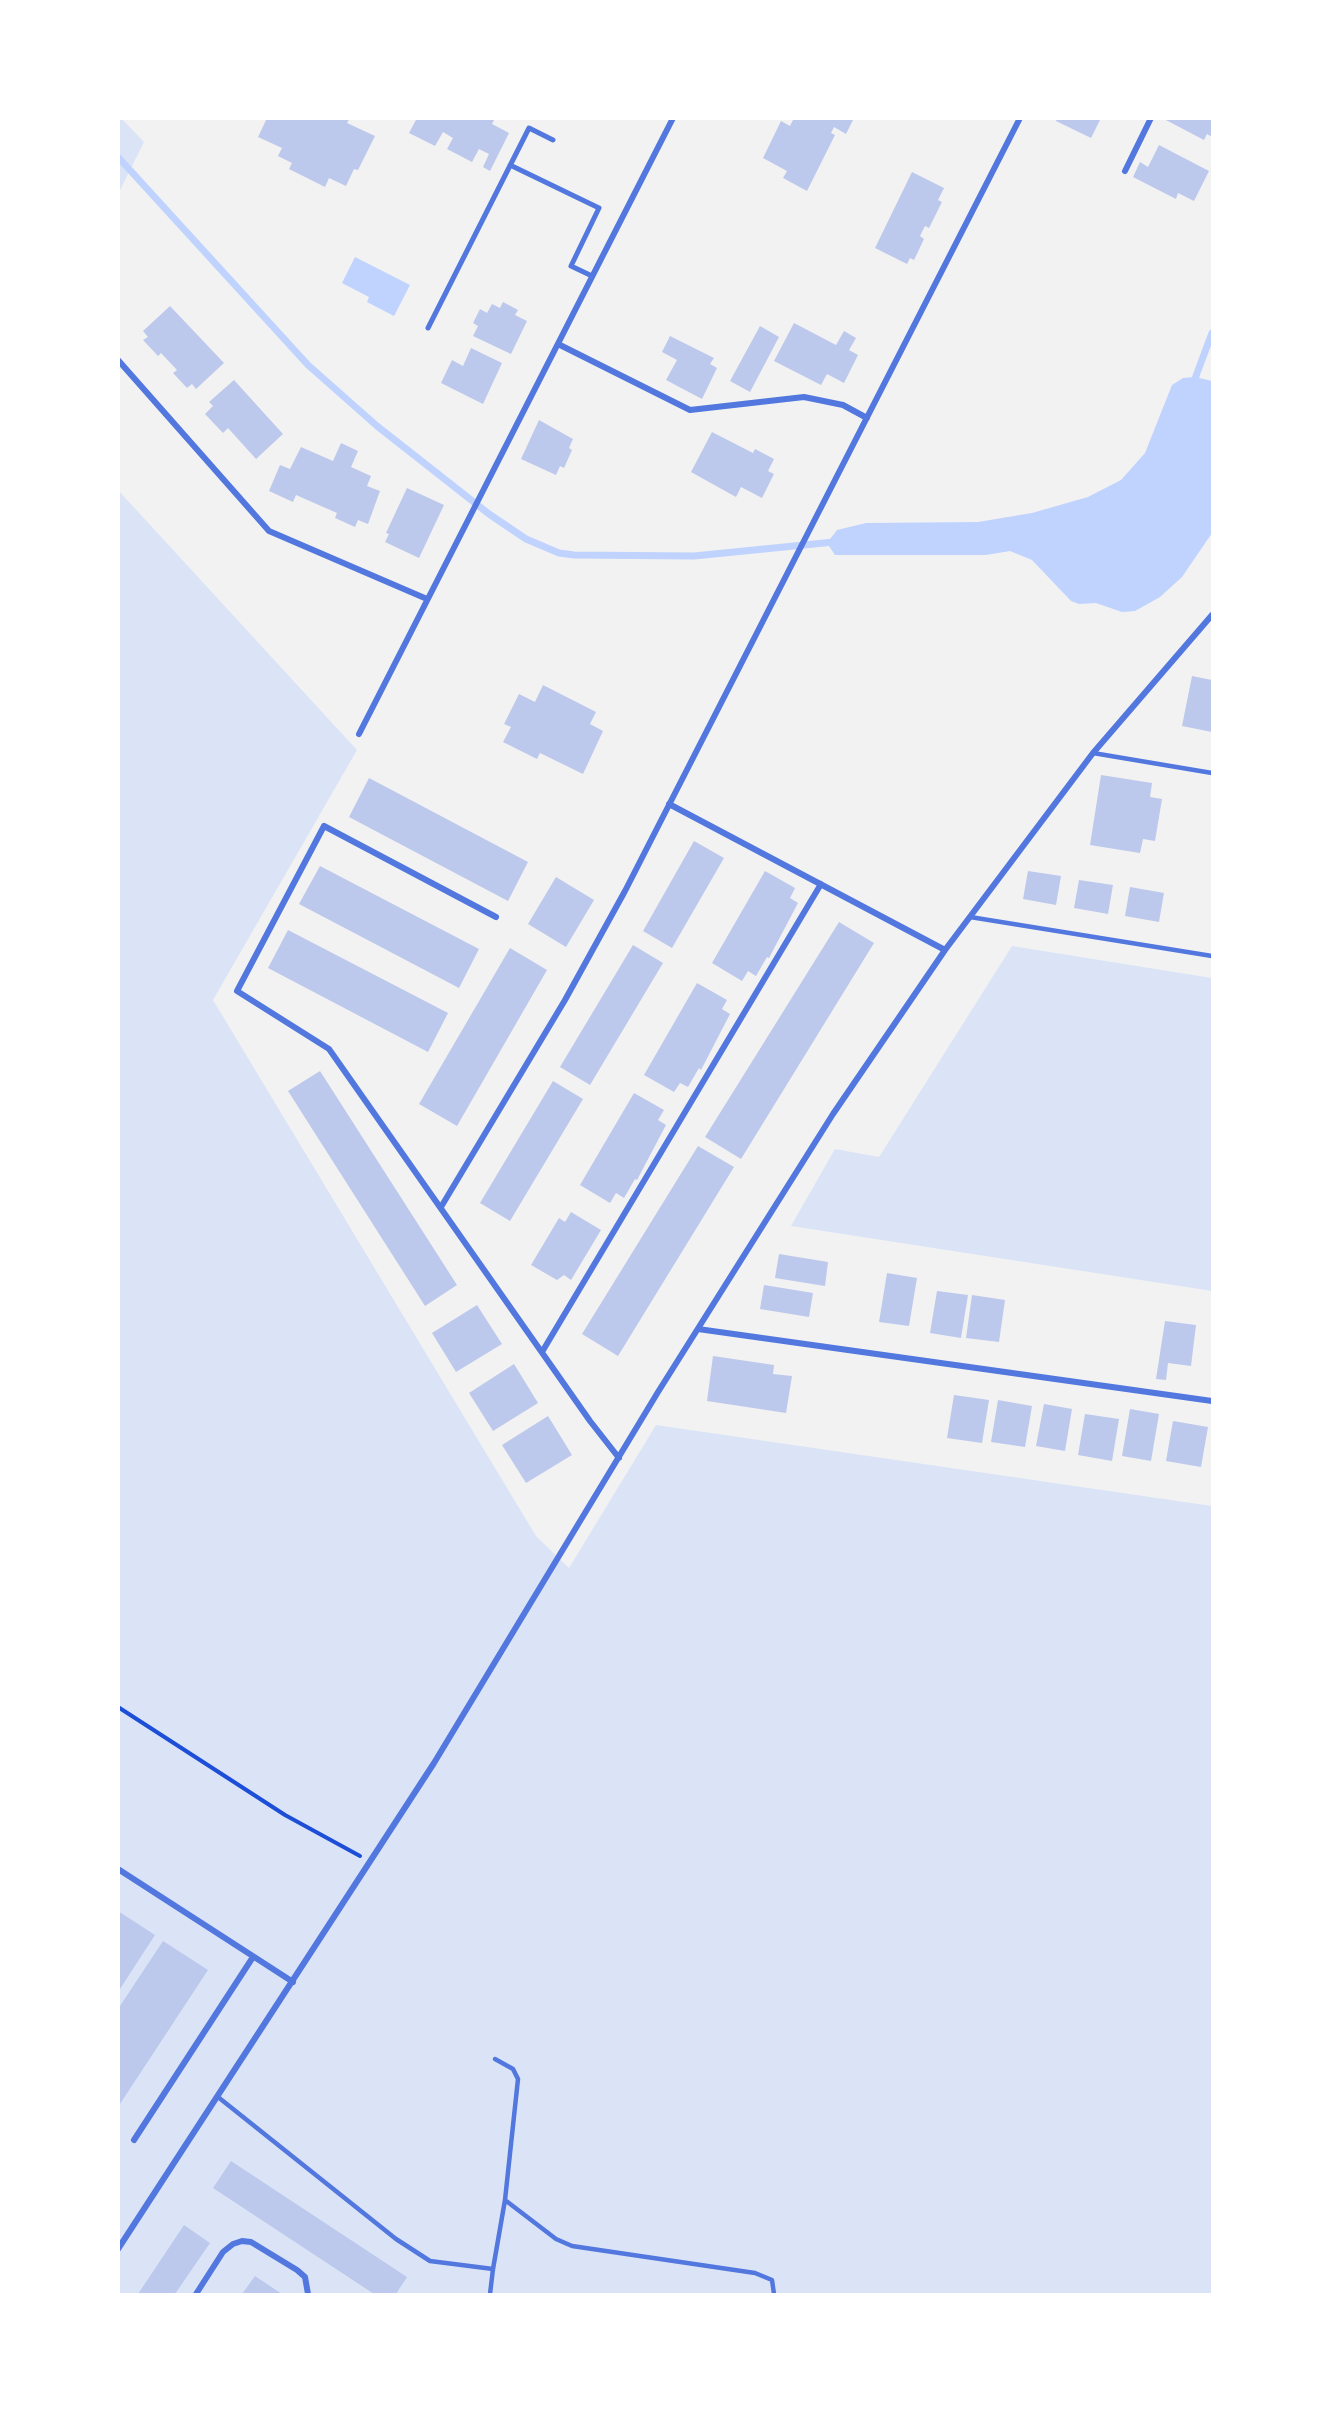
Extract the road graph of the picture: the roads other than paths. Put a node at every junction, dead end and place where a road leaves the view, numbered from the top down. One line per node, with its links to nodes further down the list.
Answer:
1 (673, 118): 7 (street)
2 (1020, 118): 11 (street)
3 (1151, 118): 6 (street)
4 (553, 140): 5 (street)
5 (510, 165): 7 (street); 8 (street)
6 (1125, 171)
7 (592, 276): 9 (street)
8 (428, 328)
9 (558, 344): 11 (street); 12 (street)
10 (118, 360): 12 (street)
11 (867, 418): 17 (street)
12 (427, 599): 14 (street)
13 (1212, 615): 15 (street)
14 (359, 734)
15 (1093, 753): 16 (lane); 20 (street)
16 (1212, 773)
17 (669, 804): 18 (street); 23 (street)
18 (821, 884): 21 (street); 25 (street)
19 (496, 917): 23 (street)
20 (970, 917): 21 (street); 22 (lane)
21 (945, 950): 24 (street)
22 (1212, 956)
23 (441, 1207): 25 (street)
24 (698, 1329): 26 (street); 27 (street)
25 (542, 1352): 27 (street)
26 (1212, 1401)
27 (619, 1458): 30 (street)
28 (118, 1869): 29 (street)
29 (253, 1957): 30 (street); 33 (street)
30 (293, 1982): 32 (street)
31 (495, 2060): 34 (lane)
32 (218, 2097): 35 (street); 36 (lane)
33 (134, 2140)
34 (505, 2200): 36 (lane); 40 (lane)
35 (118, 2249)
36 (494, 2269): 39 (lane)
37 (196, 2295): 38 (street)
38 (308, 2295)
39 (490, 2295)
40 (774, 2295)

